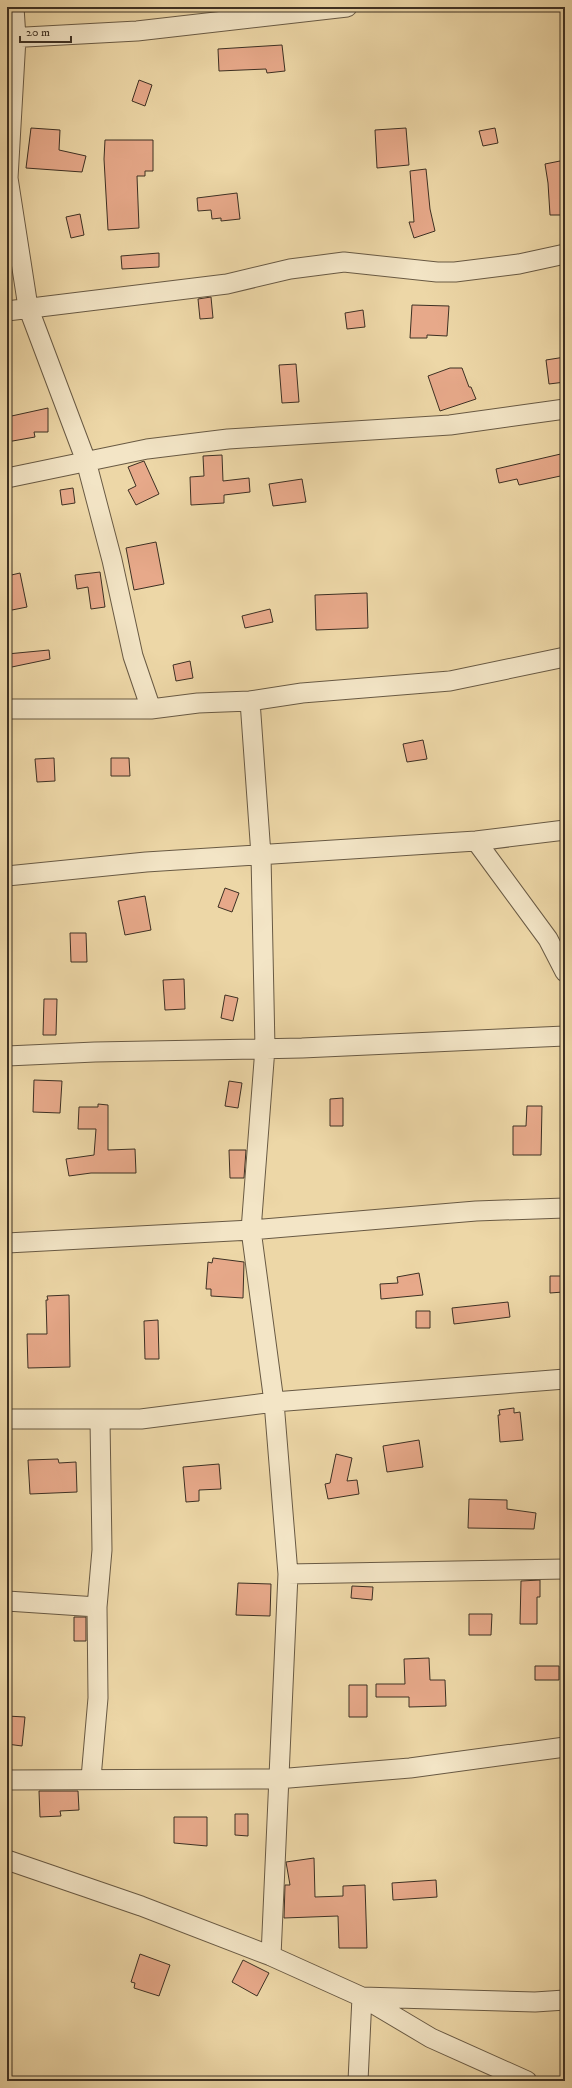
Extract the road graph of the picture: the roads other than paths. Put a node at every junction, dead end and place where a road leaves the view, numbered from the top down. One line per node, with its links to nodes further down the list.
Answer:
1 (14, 7): 3 (street)
2 (347, 7): 3 (street)
3 (12, 38): 4 (street)
4 (8, 178): 6 (street)
5 (565, 254): 6 (street)
6 (28, 307): 7 (street); 9 (street)
7 (7, 312)
8 (565, 409): 9 (street)
9 (86, 461): 10 (street); 14 (street)
10 (7, 478)
11 (565, 657): 12 (street)
12 (250, 701): 14 (street); 17 (street)
13 (7, 709): 14 (street)
14 (151, 709)
15 (565, 830): 16 (street)
16 (476, 841): 17 (street); 19 (street)
17 (260, 855): 18 (street); 21 (street)
18 (7, 876)
19 (565, 972)
20 (565, 1036): 21 (street)
21 (265, 1048): 22 (street); 24 (street)
22 (7, 1056)
23 (565, 1208): 24 (street)
24 (251, 1230): 25 (street); 27 (street)
25 (7, 1243)
26 (565, 1378): 27 (street)
27 (274, 1402): 29 (street); 31 (street)
28 (7, 1419): 29 (street)
29 (100, 1420): 33 (street)
30 (565, 1569): 31 (street)
31 (288, 1574): 36 (street)
32 (7, 1601): 33 (street)
33 (97, 1607): 35 (street)
34 (565, 1747): 36 (street)
35 (91, 1778): 36 (street); 37 (street)
36 (278, 1779): 39 (street)
37 (7, 1780)
38 (7, 1860): 39 (street)
39 (271, 1956): 40 (street)
40 (362, 1997): 41 (street); 42 (street); 43 (street)
41 (565, 2000)
42 (358, 2081)
43 (527, 2081)

